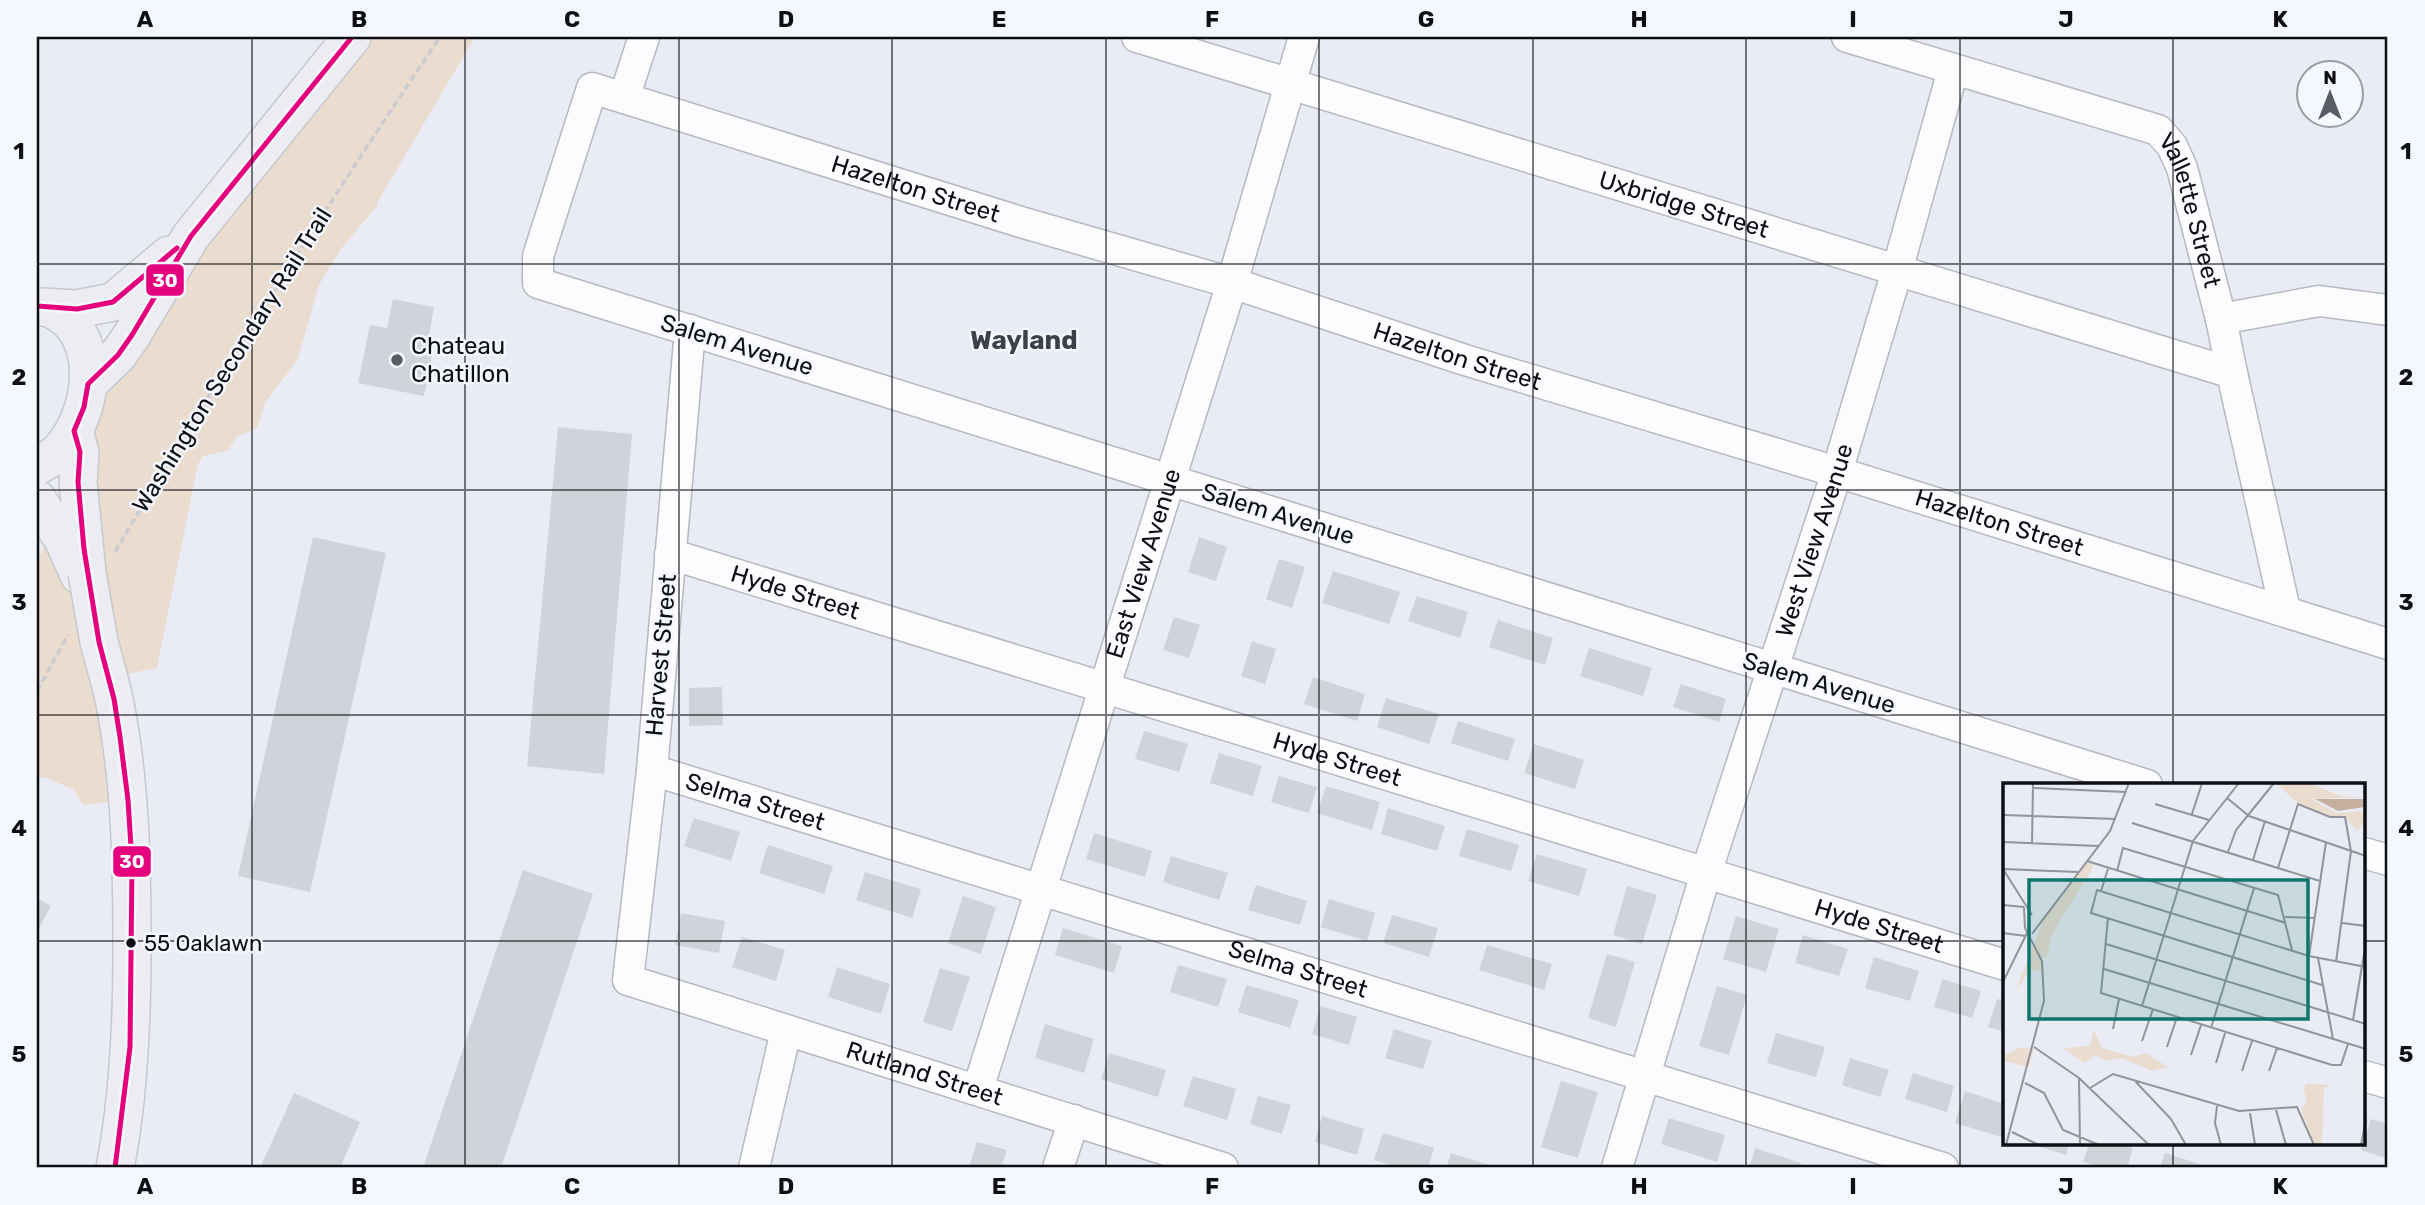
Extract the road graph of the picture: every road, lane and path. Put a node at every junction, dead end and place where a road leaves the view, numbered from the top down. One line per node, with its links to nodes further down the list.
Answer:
1 (352, 37): 11 (main road)
2 (440, 37): 26 (path, Washington Secondary Rail Trail)
3 (644, 37): 9 (street)
4 (1138, 37): 8 (street, Uxbridge Street)
5 (1304, 37): 8 (street, East View Avenue)
6 (1847, 37): 7 (street, Vallette Street)
7 (1953, 70): 12 (street, West View Avenue); 16 (street, Vallette Street)
8 (1290, 83): 12 (street, Uxbridge Street); 13 (street, East View Avenue)
9 (624, 98): 10 (street, Hazelton Street); 13 (street, Hazelton Street)
10 (571, 153): 17 (street, Salem Avenue)
11 (191, 236): 14 (main road); 19 (main road)
12 (1897, 271): 18 (street, Uxbridge Street); 22 (street, West View Avenue)
13 (1231, 283): 22 (street, Hazelton Street); 23 (street, East View Avenue)
14 (43, 307): 19 (main road)
15 (2388, 310): 16 (street)
16 (2221, 319): 18 (street, Vallette Street)
17 (690, 330): 23 (street, Salem Avenue); 25 (street, Harvest Street)
18 (2232, 373): 27 (street, Vallette Street)
19 (88, 384): 20 (main road)
20 (74, 431): 21 (main road); 26 (main road)
21 (37, 466)
22 (1837, 472): 27 (street, Hazelton Street); 30 (street, West View Avenue)
23 (1170, 480): 30 (street, Salem Avenue); 31 (street, East View Avenue)
24 (37, 499): 26 (main road)
25 (670, 554): 31 (street, Hyde Street); 33 (street, Harvest Street)
26 (94, 568): 28 (main road, bridge)
27 (2286, 610): 29 (street, Hazelton Street)
28 (84, 637): 32 (path); 47 (main road)
29 (2388, 644)
30 (1773, 668): 34 (street, Salem Avenue); 37 (street, West View Avenue)
31 (1103, 687): 37 (street, Hyde Street); 38 (street, East View Avenue)
32 (37, 691)
33 (652, 770): 38 (street, Selma Street); 40 (street, Harvest Street)
34 (2141, 783)
35 (2366, 854): 36 (street)
36 (2388, 860)
37 (1706, 873): 39 (street, Hyde Street); 42 (street, West View Avenue)
38 (1041, 890): 42 (street, Selma Street); 45 (street, East View Avenue)
39 (2003, 964)
40 (628, 980): 41 (street, Rutland Street)
41 (786, 1031): 45 (street, Rutland Street); 48 (street)
42 (1645, 1076): 51 (street, West View Avenue); 52 (street, Selma Street)
43 (2366, 1077): 44 (street)
44 (2388, 1083)
45 (978, 1089): 46 (street, Rutland Street)
46 (1074, 1120): 49 (street); 50 (street, Rutland Street)
47 (116, 1168)
48 (754, 1168)
49 (1059, 1168)
50 (1223, 1168)
51 (1617, 1168)
52 (1943, 1168)

